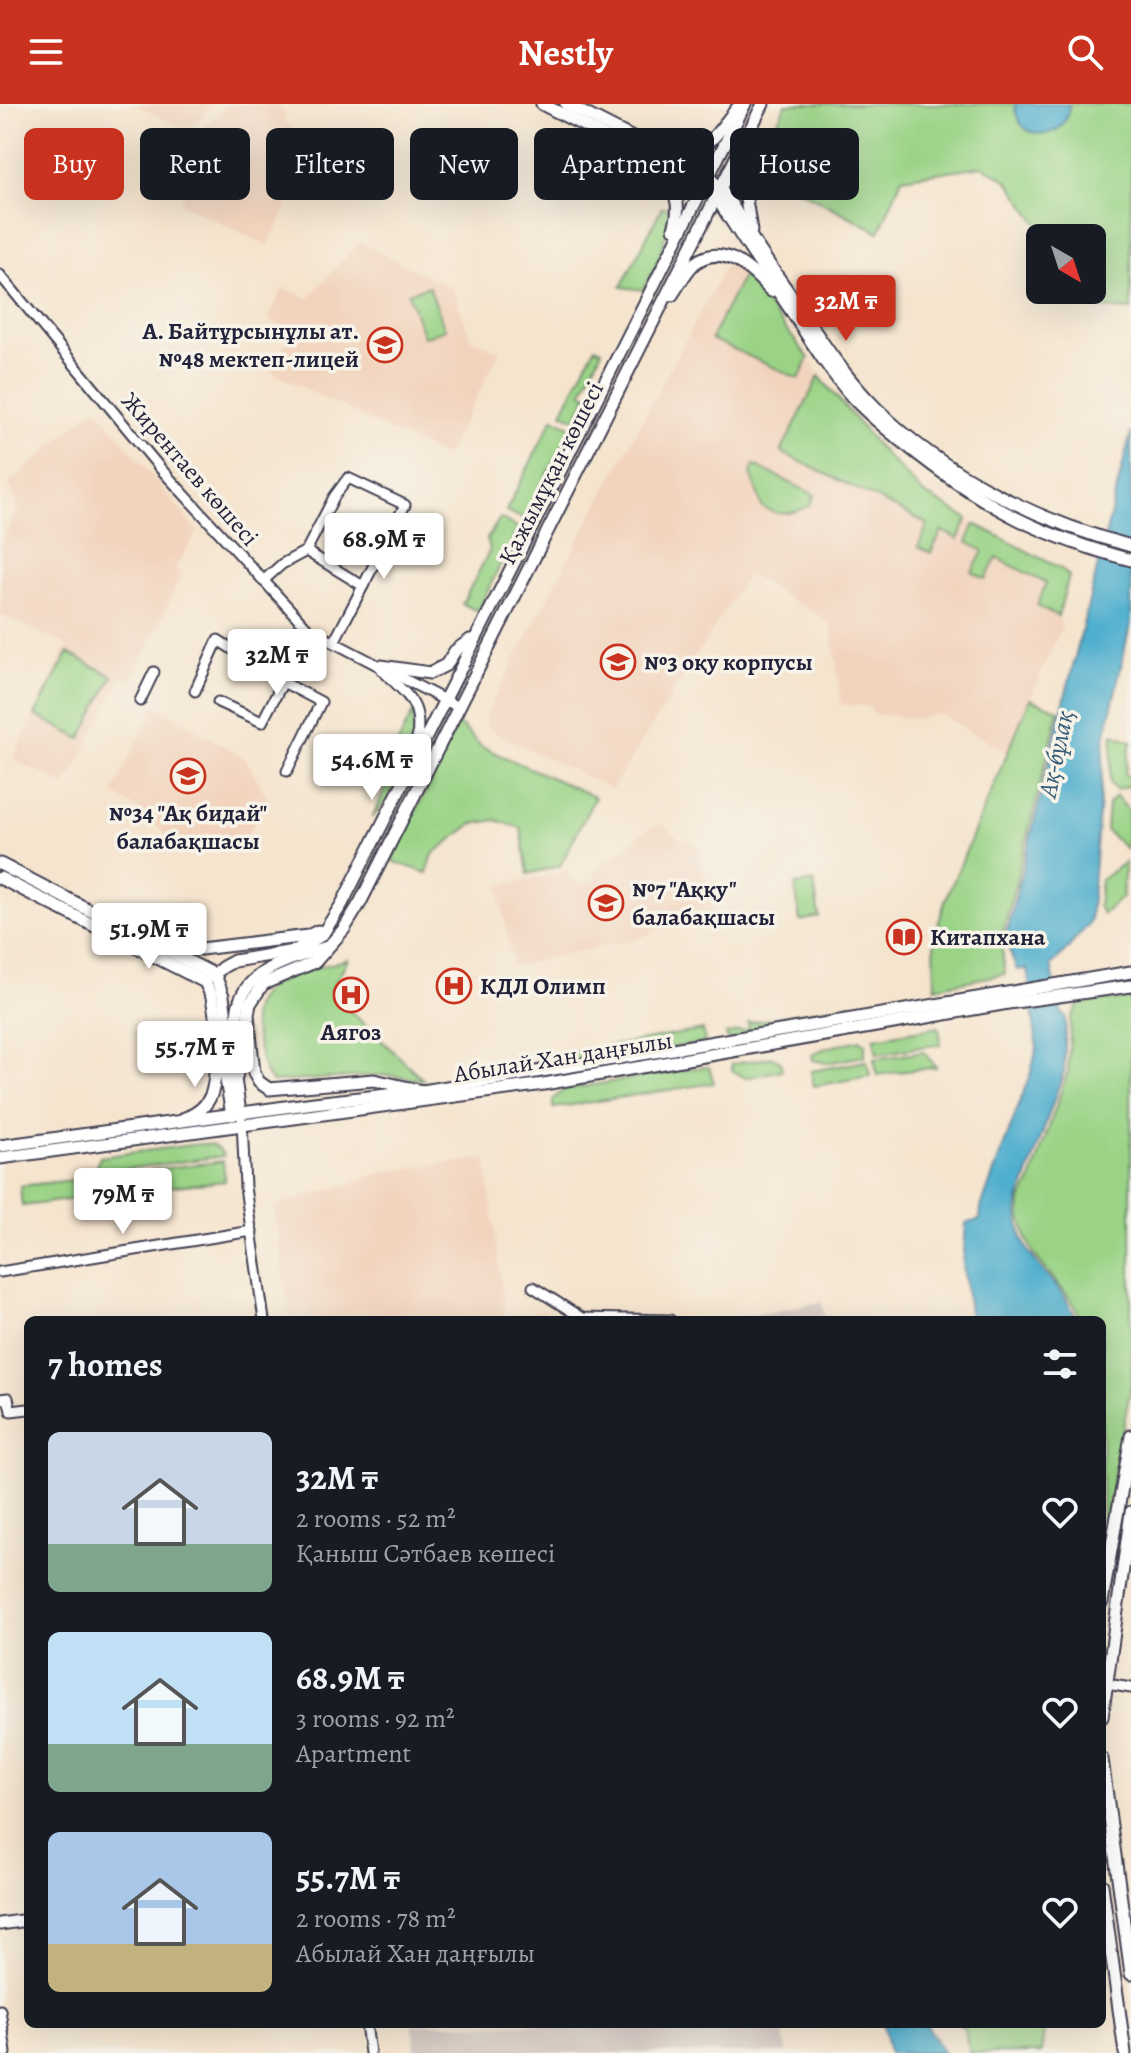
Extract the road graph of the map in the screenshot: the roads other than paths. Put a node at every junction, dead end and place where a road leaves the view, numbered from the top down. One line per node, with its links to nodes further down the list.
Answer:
1 (542, 104): 6 (main road)
2 (566, 104): 7 (main road)
3 (743, 104): 8 (main road); 9 (main road, Қажымұқан көшесі)
4 (763, 104): 5 (main road, Қажымұқан көшесі)
5 (753, 124): 11 (main road, Қажымұқан көшесі); 14 (main road)
6 (598, 128)
7 (605, 128)
8 (714, 137)
9 (714, 163)
10 (714, 189): 11 (main road)
11 (718, 192): 14 (main road); 17 (main road); 18 (main road, Қажымұқан көшесі)
12 (677, 200): 15 (main road)
13 (696, 200): 15 (main road, Қажымұқан көшесі)
14 (753, 240): 19 (main road)
15 (661, 269): 25 (main road, Қажымұқан көшесі)
16 (0, 275): 22 (street, Жирентаев көшесі)
17 (795, 316): 18 (main road); 21 (main road)
18 (647, 332): 34 (main road, Қажымұқан көшесі)
19 (1131, 546)
20 (306, 551): 22 (street); 23 (street); 23 (street)
21 (1131, 560)
22 (263, 581): 24 (street, Жирентаев көшесі)
23 (363, 586): 26 (street)
24 (308, 629): 26 (street, Жирентаев көшесі); 29 (street)
25 (474, 638): 27 (main road); 31 (main road, Қажымұқан көшесі)
26 (334, 642): 27 (street, Жирентаев көшесі)
27 (377, 664): 31 (street, Жирентаев көшесі); 35 (street)
28 (154, 672): 32 (street)
29 (283, 682): 30 (street); 33 (street); 36 (street)
30 (195, 691)
31 (443, 698): 34 (street, Жирентаев көшесі); 35 (main road, Қажымұқан көшесі)
32 (140, 701)
33 (218, 702)
34 (458, 707): 41 (main road, Қажымұқан көшесі)
35 (415, 756): 39 (main road, Қажымұқан көшесі)
36 (287, 771)
37 (0, 864): 40 (main road)
38 (0, 878): 44 (main road)
39 (331, 922): 40 (main road); 42 (main road)
40 (142, 935): 44 (main road)
41 (332, 945): 42 (main road); 49 (main road); 50 (main road)
42 (296, 950): 44 (main road)
43 (1131, 972): 45 (main road, Абылай Хан даңғылы)
44 (210, 978): 48 (main road); 49 (main road)
45 (1068, 987): 46 (main road, Абылай Хан даңғылы); 47 (main road, Абылай Хан даңғылы)
46 (1131, 988)
47 (1007, 998): 50 (main road, Абылай Хан даңғылы); 51 (main road, Абылай Хан даңғылы)
48 (218, 1033): 51 (main road); 52 (main road)
49 (235, 1080): 51 (main road)
50 (423, 1091): 51 (main road, Абылай Хан даңғылы)
51 (237, 1119): 52 (main road, Абылай Хан даңғылы); 54 (main road, Абылай Хан даңғылы); 55 (street)
52 (146, 1127): 53 (main road, Абылай Хан даңғылы)
53 (0, 1146)
54 (0, 1158)
55 (252, 1231): 56 (street); 58 (street)
56 (0, 1272)
57 (533, 1287): 59 (street)
58 (263, 1316)
59 (579, 1316)
60 (0, 1399): 61 (street)
61 (24, 1409)
62 (1131, 1436): 64 (main road)
63 (1131, 1512): 65 (main road)
64 (1106, 1574)
65 (1107, 1684): 66 (street); 67 (main road)
66 (1131, 1688)
67 (1106, 1691)
68 (1106, 1787): 72 (main road)
69 (1106, 1914): 78 (main road)
70 (24, 1921): 71 (main road)
71 (0, 1924)
72 (1129, 1950): 73 (main road)
73 (1131, 1974)
74 (0, 2010): 76 (street)
75 (367, 2028): 77 (street)
76 (6, 2053)
77 (370, 2053)
78 (1125, 2053)

